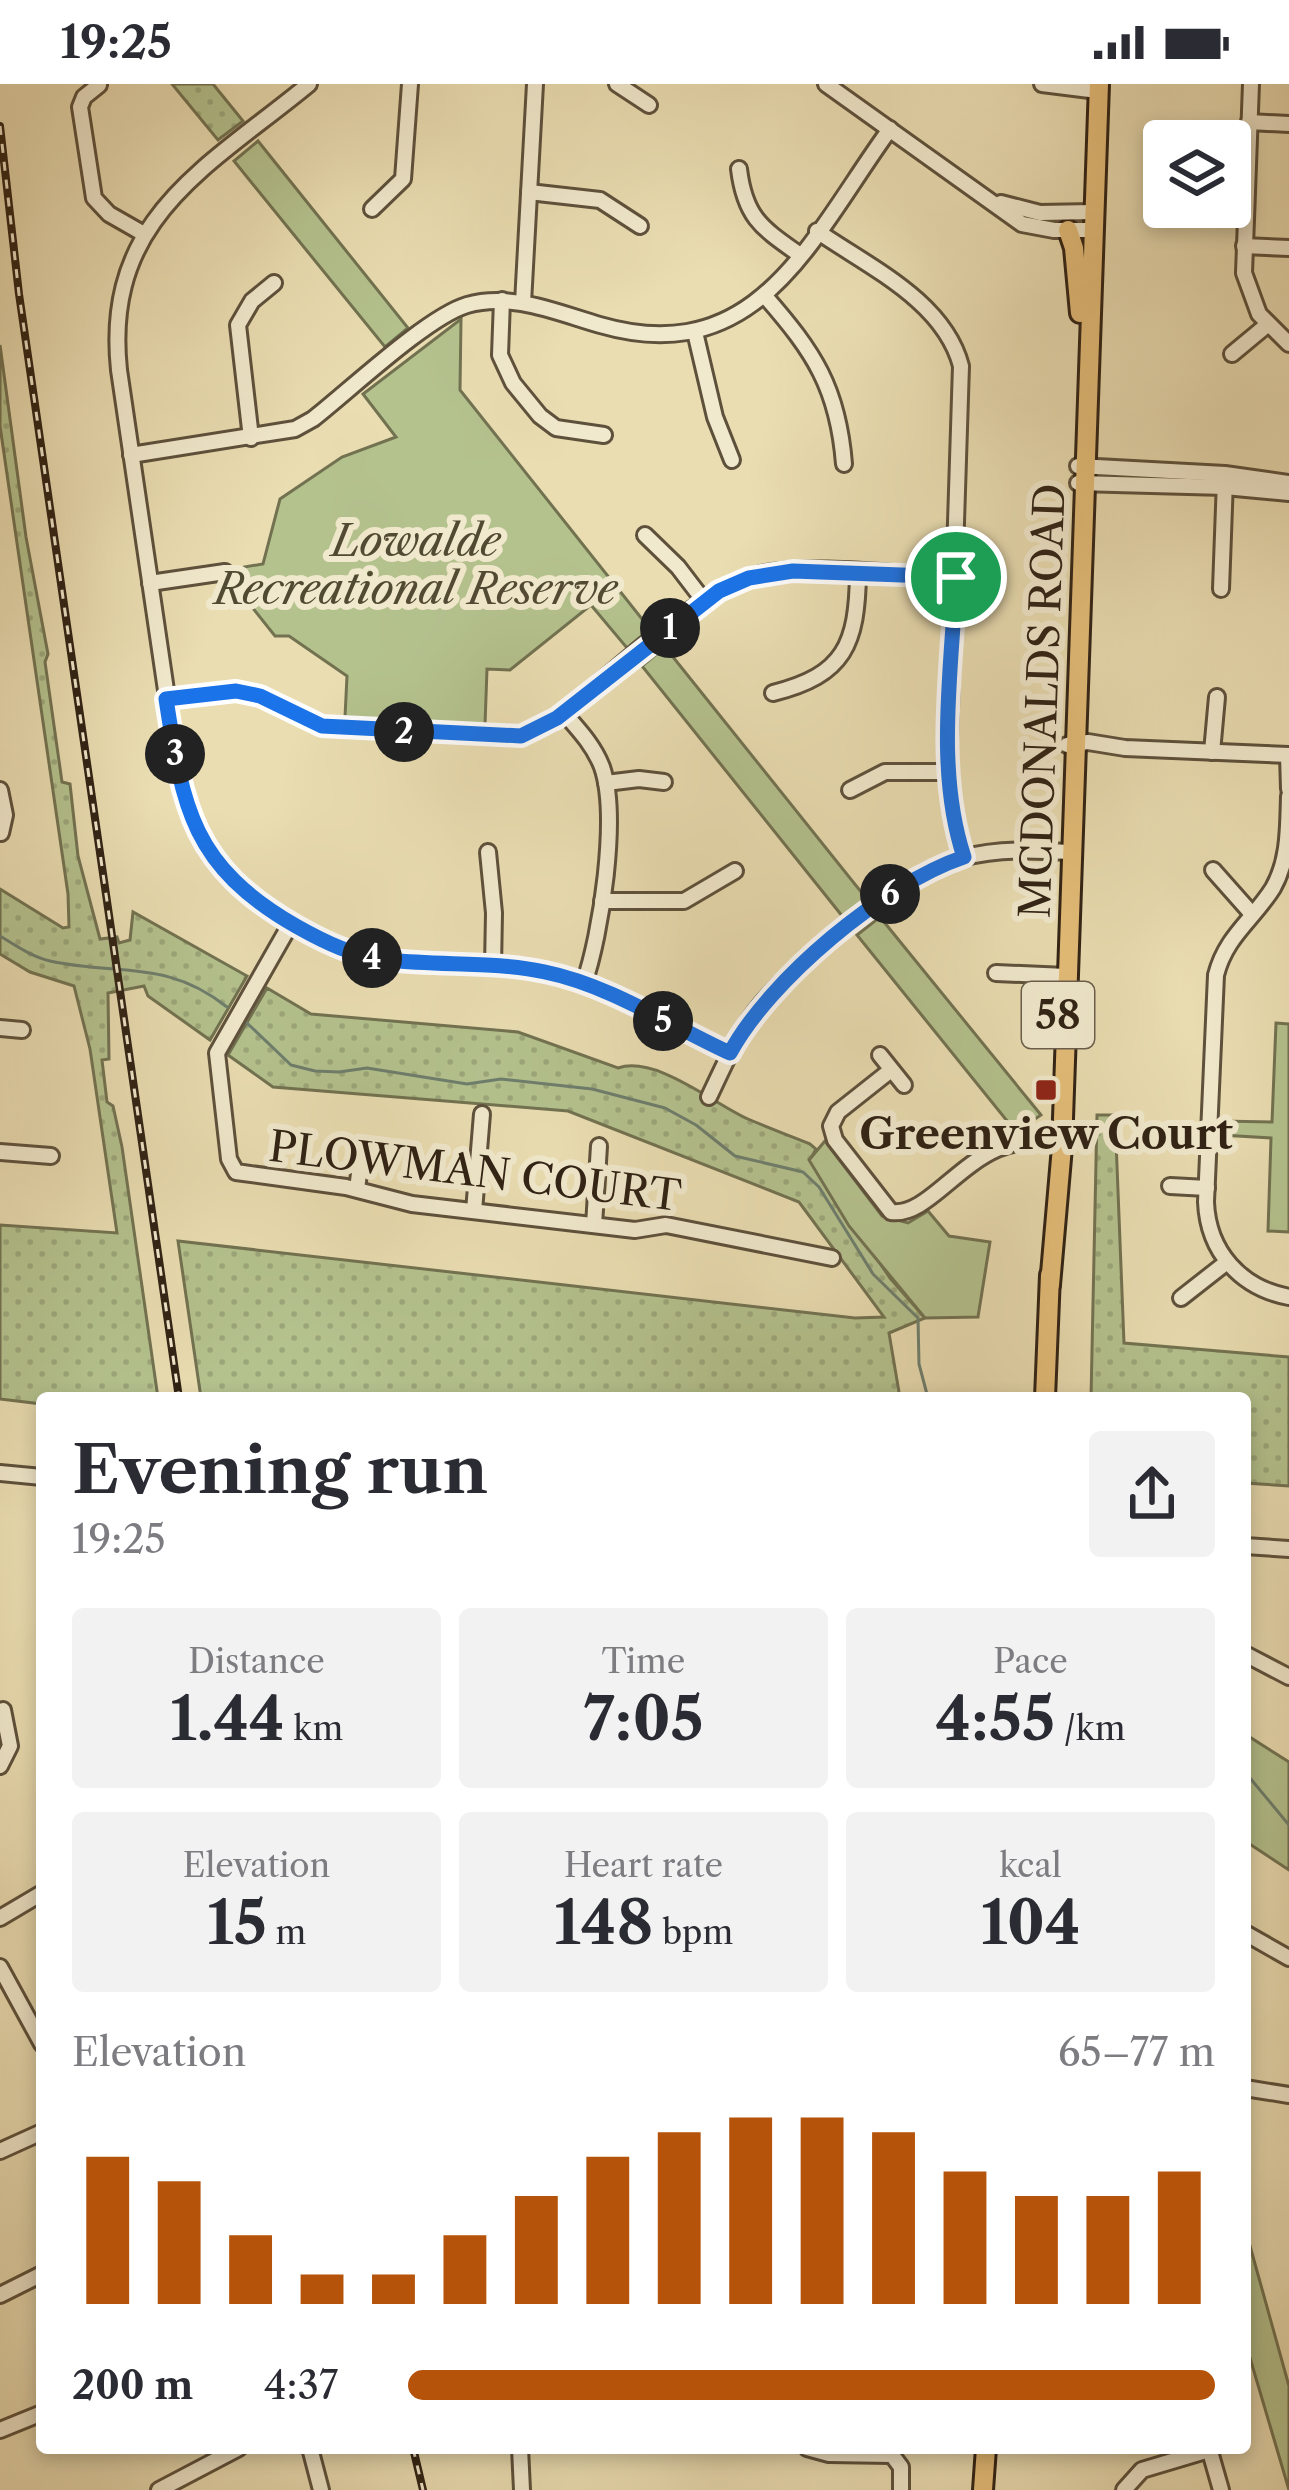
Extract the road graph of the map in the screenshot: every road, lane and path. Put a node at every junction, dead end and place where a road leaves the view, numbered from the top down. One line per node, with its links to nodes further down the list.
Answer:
1 (309, 84): 24 (street)
2 (410, 84): 18 (street)
3 (535, 84): 16 (street)
4 (617, 84): 10 (street)
5 (1042, 84): 9 (street)
6 (1251, 84): 11 (street)
7 (99, 85): 24 (street)
8 (836, 87): 14 (street)
9 (1098, 87): 19 (main road, MCDONALDS ROAD / 58)
10 (649, 105)
11 (1249, 120)
12 (1251, 122): 13 (street)
13 (1289, 124)
14 (890, 129): 17 (street); 23 (street)
15 (739, 170): 27 (street)
16 (529, 192): 20 (street); 31 (street)
17 (985, 196): 19 (street); 22 (street)
18 (372, 209)
19 (1093, 221): 22 (street); 34 (main road, MCDONALDS ROAD / 58)
20 (640, 226)
21 (1245, 228): 25 (street)
22 (1068, 230): 37 (main road)
23 (817, 231): 27 (street); 50 (street)
24 (144, 234): 40 (street)
25 (1244, 246): 26 (street); 32 (street)
26 (1289, 248)
27 (800, 254): 29 (street)
28 (274, 283): 39 (street)
29 (766, 296): 33 (street); 42 (street)
30 (502, 300): 31 (street); 38 (street); 39 (street)
31 (524, 303): 33 (street)
32 (1267, 325): 35 (street); 36 (street)
33 (695, 332): 41 (street)
34 (1088, 335): 37 (main road, MCDONALDS ROAD / 58); 43 (main road, MCDONALDS ROAD / 58)
35 (1289, 344)
36 (1232, 354)
37 (1085, 366): 43 (main road, MCDONALDS ROAD / 58)
38 (604, 435)
39 (251, 438): 40 (street)
40 (131, 455): 51 (street)
41 (732, 460)
42 (844, 464)
43 (1083, 475): 44 (street); 58 (main road, MCDONALDS ROAD / 58)
44 (1225, 480): 45 (street); 46 (street); 52 (street)
45 (1289, 483)
46 (1289, 493)
47 (645, 535): 53 (street)
48 (225, 572): 51 (street)
49 (858, 573): 50 (street); 53 (street); 54 (street)
50 (956, 577): 61 (street)
51 (150, 583): 56 (street)
52 (1221, 589)
53 (704, 601): 57 (street)
54 (772, 693)
55 (1217, 697): 59 (street)
56 (166, 699): 57 (street); 75 (street)
57 (565, 713): 63 (street)
58 (1073, 745): 59 (street); 69 (main road, MCDONALDS ROAD / 58)
59 (1212, 752): 60 (street)
60 (1288, 755): 66 (street)
61 (948, 772): 65 (street); 70 (street)
62 (664, 782): 63 (street)
63 (606, 784): 73 (street)
64 (0, 790): 67 (street)
65 (850, 790)
66 (1289, 792): 74 (street)
67 (1, 833)
68 (488, 852): 76 (street)
69 (1067, 852): 70 (street); 78 (main road, MCDONALDS ROAD / 58)
70 (964, 857): 82 (street)
71 (1213, 870): 74 (street)
72 (735, 871): 73 (street)
73 (602, 901): 79 (street)
74 (1252, 914): 94 (street)
75 (291, 923): 76 (street); 95 (street, PLOWMAN COURT)
76 (493, 967): 79 (street)
77 (996, 973): 78 (street)
78 (1062, 976): 89 (main road, MCDONALDS ROAD / 58)
79 (584, 983): 82 (street)
80 (0, 1028): 81 (street)
81 (22, 1030)
82 (730, 1053): 86 (street)
83 (880, 1054): 84 (street)
84 (891, 1070): 85 (street); 89 (street)
85 (904, 1085)
86 (709, 1097)
87 (482, 1114): 96 (street)
88 (599, 1146): 97 (street)
89 (1055, 1146): 102 (main road, MCDONALDS ROAD / 58)
90 (362, 1150): 95 (street)
91 (0, 1152): 92 (street)
92 (51, 1156)
93 (1170, 1186): 94 (street)
94 (1207, 1188): 99 (street)
95 (357, 1190): 96 (street, PLOWMAN COURT)
96 (474, 1211): 97 (street, PLOWMAN COURT)
97 (594, 1225): 98 (street, PLOWMAN COURT)
98 (832, 1258)
99 (1227, 1262): 100 (street); 101 (street)
100 (1289, 1297)
101 (1181, 1298)
102 (1046, 1392)
103 (0, 1473): 104 (street)
104 (36, 1476)
105 (1251, 1546): 106 (street)
106 (1289, 1549)
107 (1251, 1657): 108 (street)
108 (1289, 1677)
109 (3, 1710): 110 (street)
110 (0, 1766)
111 (36, 1897): 112 (street)
112 (0, 1918)
113 (1251, 1937): 114 (street)
114 (1289, 1958)
115 (0, 1967): 116 (street)
116 (36, 2030)
117 (1251, 2088): 118 (street)
118 (1289, 2091)
119 (36, 2133): 120 (street)
120 (0, 2151)
121 (36, 2277): 122 (street)
122 (0, 2295)
123 (36, 2415): 124 (street)
124 (0, 2429)
125 (228, 2454): 133 (street)
126 (312, 2454): 134 (street)
127 (520, 2454): 135 (street)
128 (885, 2454): 136 (street)
129 (983, 2454): 132 (main road)
130 (1193, 2454): 137 (street)
131 (1210, 2454): 138 (street)
132 (983, 2486)
133 (159, 2490)
134 (321, 2490)
135 (522, 2490)
136 (901, 2490)
137 (1124, 2490)
138 (1221, 2490)

